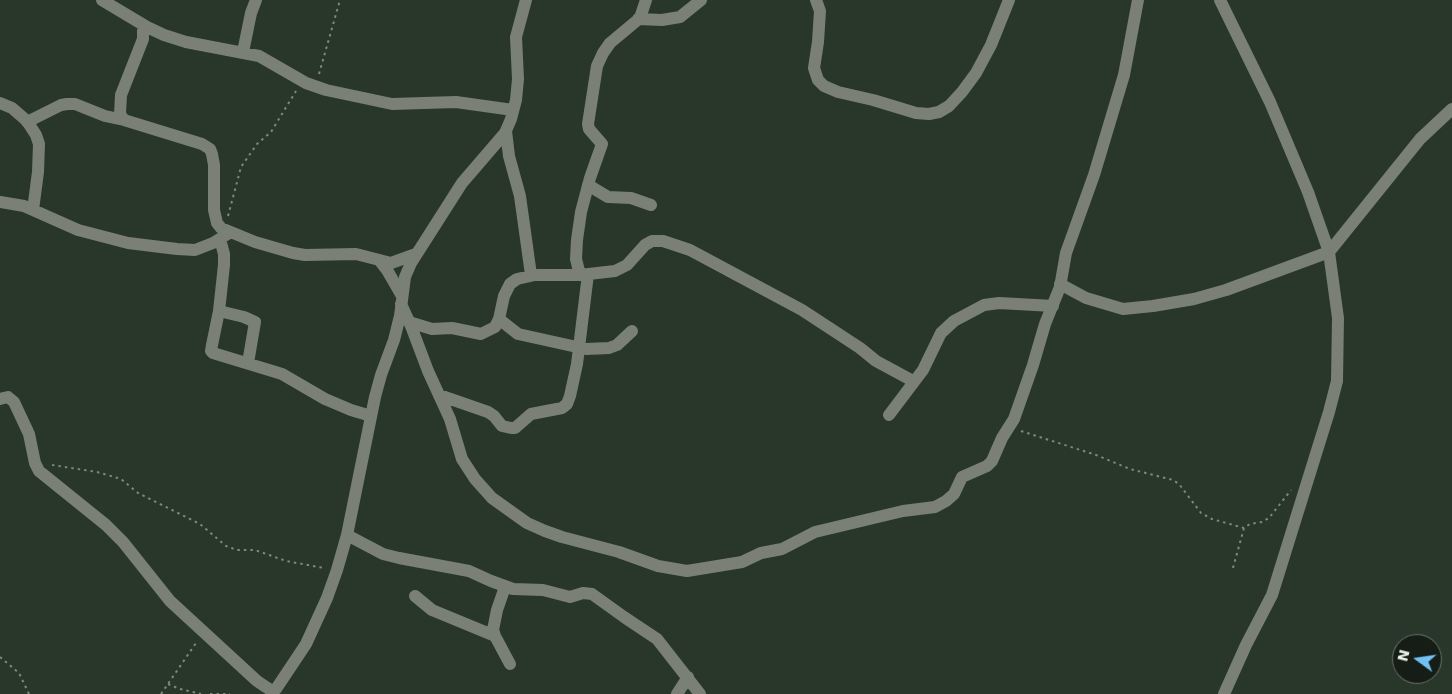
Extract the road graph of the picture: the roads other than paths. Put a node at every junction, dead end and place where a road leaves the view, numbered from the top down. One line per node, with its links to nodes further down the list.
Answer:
1 (102, 0): 11 (street)
2 (256, 0): 12 (street)
3 (526, 0): 15 (street)
4 (646, 0): 10 (street)
5 (702, 0): 10 (street)
6 (816, 0): 7 (street)
7 (1009, 0)
8 (1138, 0): 29 (street)
9 (1220, 0): 24 (street)
10 (638, 19): 19 (street)
11 (143, 25): 12 (street); 16 (street)
12 (243, 52): 15 (street)
13 (0, 103): 17 (street)
14 (1452, 109): 24 (street)
15 (513, 110): 18 (street)
16 (124, 120): 17 (street); 23 (street)
17 (27, 122): 22 (street)
18 (506, 132): 25 (street); 27 (street)
19 (588, 185): 21 (street); 28 (street)
20 (0, 202): 22 (street)
21 (651, 205)
22 (34, 210): 23 (street)
23 (225, 234): 26 (street); 32 (street)
24 (1329, 252): 29 (street); 52 (street)
25 (416, 254): 26 (street); 30 (street)
26 (380, 261): 30 (street)
27 (531, 275): 28 (street); 33 (street)
28 (584, 275): 36 (street); 38 (street)
29 (1060, 284): 31 (street)
30 (401, 300): 34 (street); 42 (street)
31 (1053, 306): 38 (street); 39 (street)
32 (219, 311): 37 (street); 37 (street)
33 (499, 319): 34 (street); 36 (street)
34 (409, 322): 39 (street)
35 (632, 331): 36 (street)
36 (578, 348): 39 (street)
37 (248, 364): 42 (street)
38 (914, 381): 41 (street)
39 (439, 395)
40 (0, 399): 49 (street)
41 (889, 415)
42 (371, 416): 43 (street)
43 (346, 535): 44 (street); 49 (street)
44 (505, 587): 46 (street); 48 (street)
45 (416, 596): 46 (street)
46 (495, 636): 47 (street)
47 (510, 664)
48 (688, 677): 50 (street); 51 (street)
49 (272, 693)
50 (677, 694)
51 (700, 694)
52 (1224, 694)

